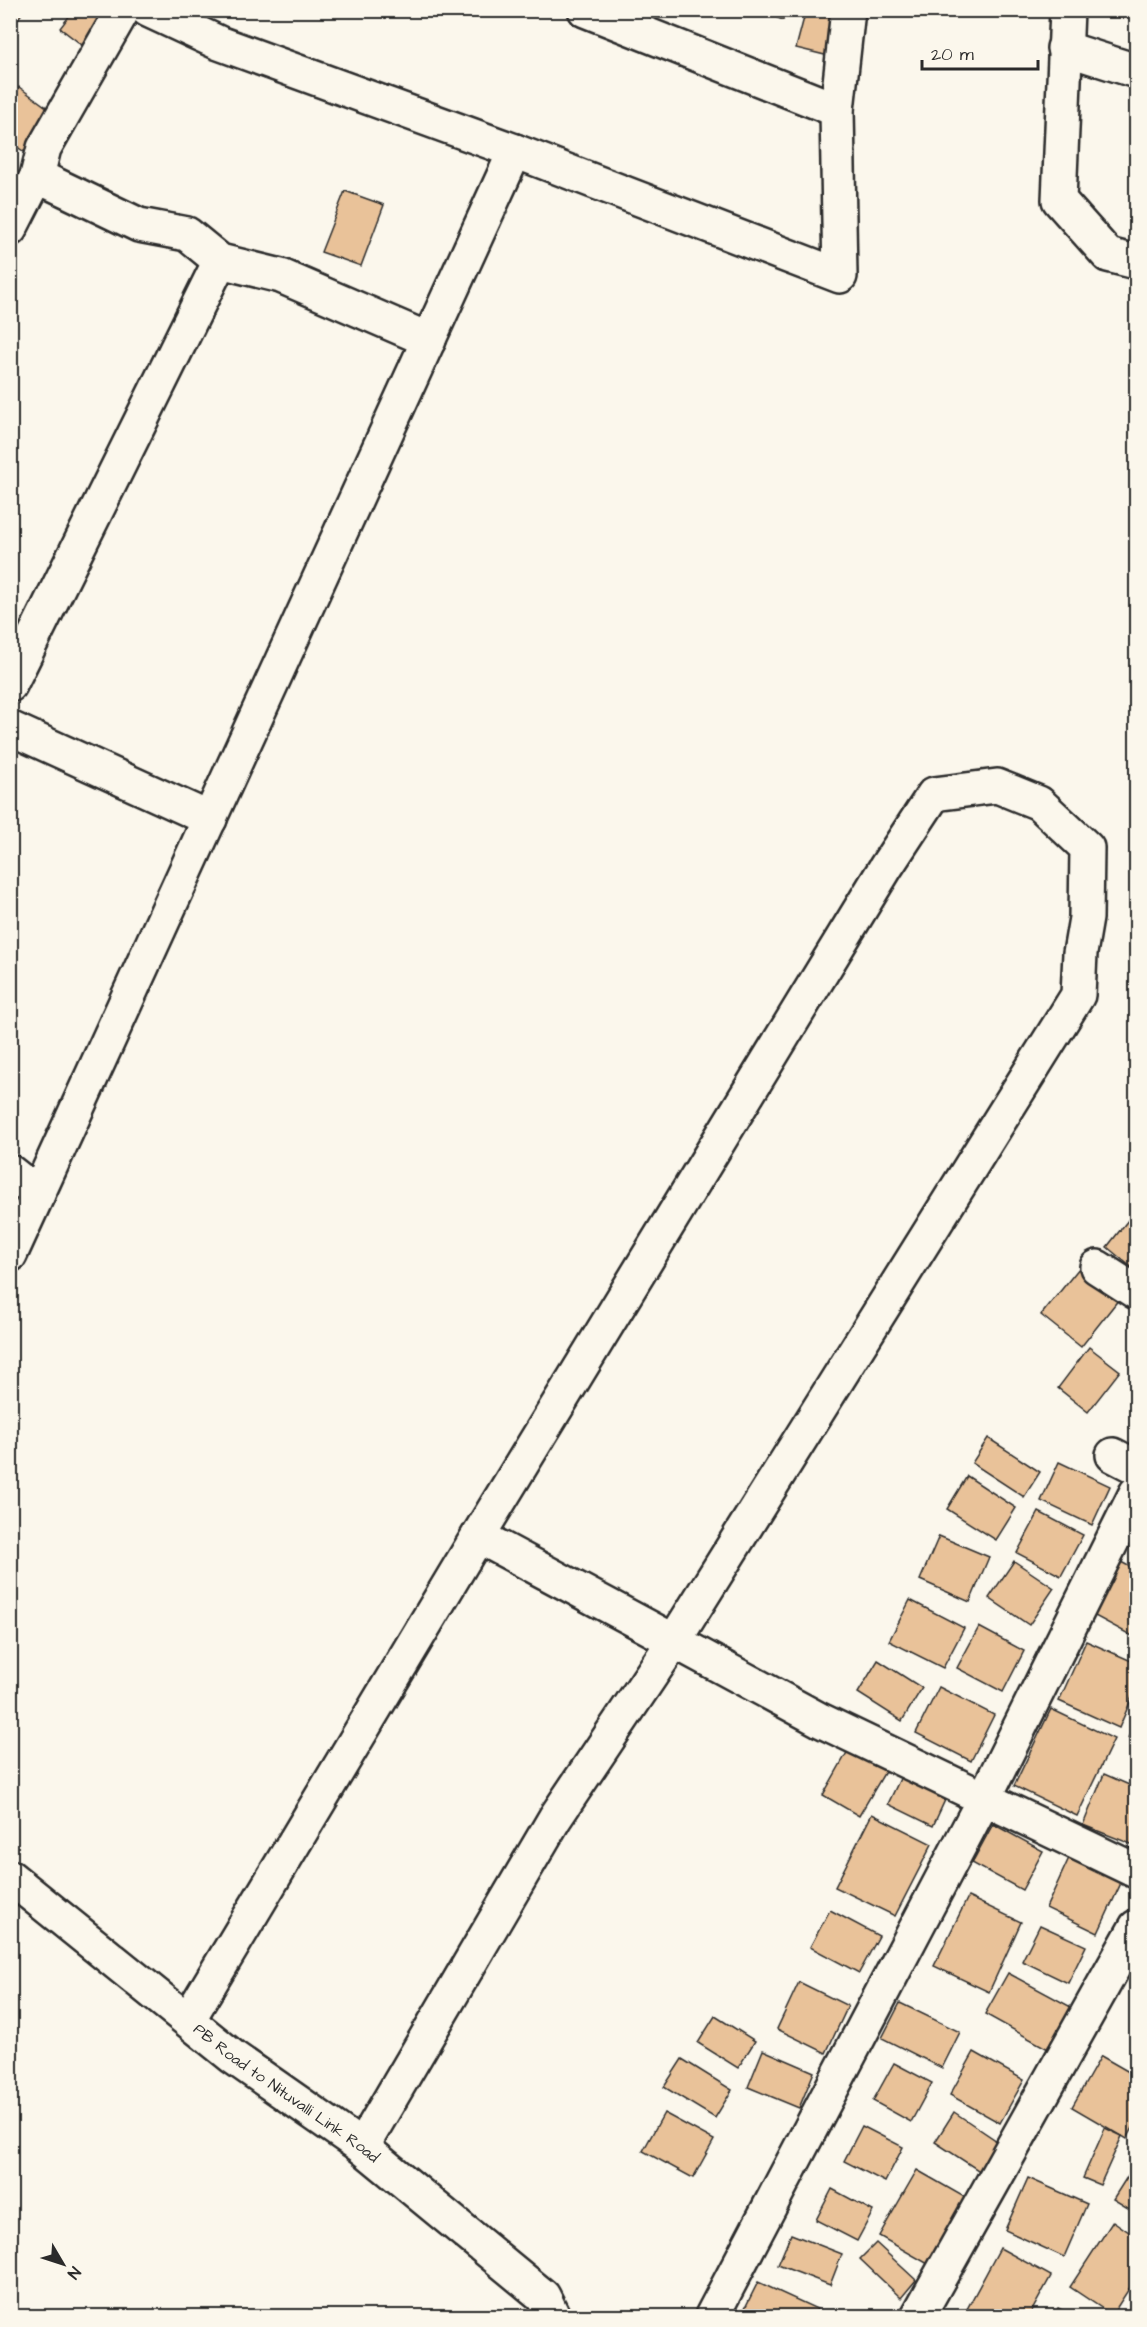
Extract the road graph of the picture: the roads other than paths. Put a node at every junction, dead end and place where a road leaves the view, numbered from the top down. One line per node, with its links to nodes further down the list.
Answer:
1 (123, 10): 10 (street)
2 (148, 10): 9 (street)
3 (585, 10): 8 (street)
4 (848, 10): 8 (street)
5 (1067, 10): 6 (street)
6 (1064, 48): 7 (street); 13 (street)
7 (1137, 71)
8 (837, 110): 9 (street)
9 (515, 151): 14 (street)
10 (37, 176): 11 (street); 12 (street)
11 (10, 229)
12 (220, 261): 14 (street); 15 (street)
13 (1137, 262)
14 (429, 340): 17 (street)
15 (10, 685)
16 (10, 728): 17 (street)
17 (210, 819): 19 (street)
18 (10, 1172): 19 (street)
19 (38, 1194): 20 (street)
20 (10, 1255)
21 (1097, 1267): 22 (street)
22 (1137, 1292)
23 (1137, 1493): 26 (street)
24 (478, 1536): 25 (street); 25 (street); 30 (street)
25 (674, 1641): 26 (street); 31 (street)
26 (984, 1799): 27 (street); 33 (street)
27 (1137, 1871)
28 (11, 1879): 30 (street, PB Road to Nituvalli Link Road)
29 (1137, 1927): 34 (street)
30 (188, 2020): 31 (street, PB Road to Nituvalli Link Road)
31 (362, 2147): 32 (street, PB Road to Nituvalli Link Road)
32 (554, 2316)
33 (712, 2316)
34 (918, 2316)

